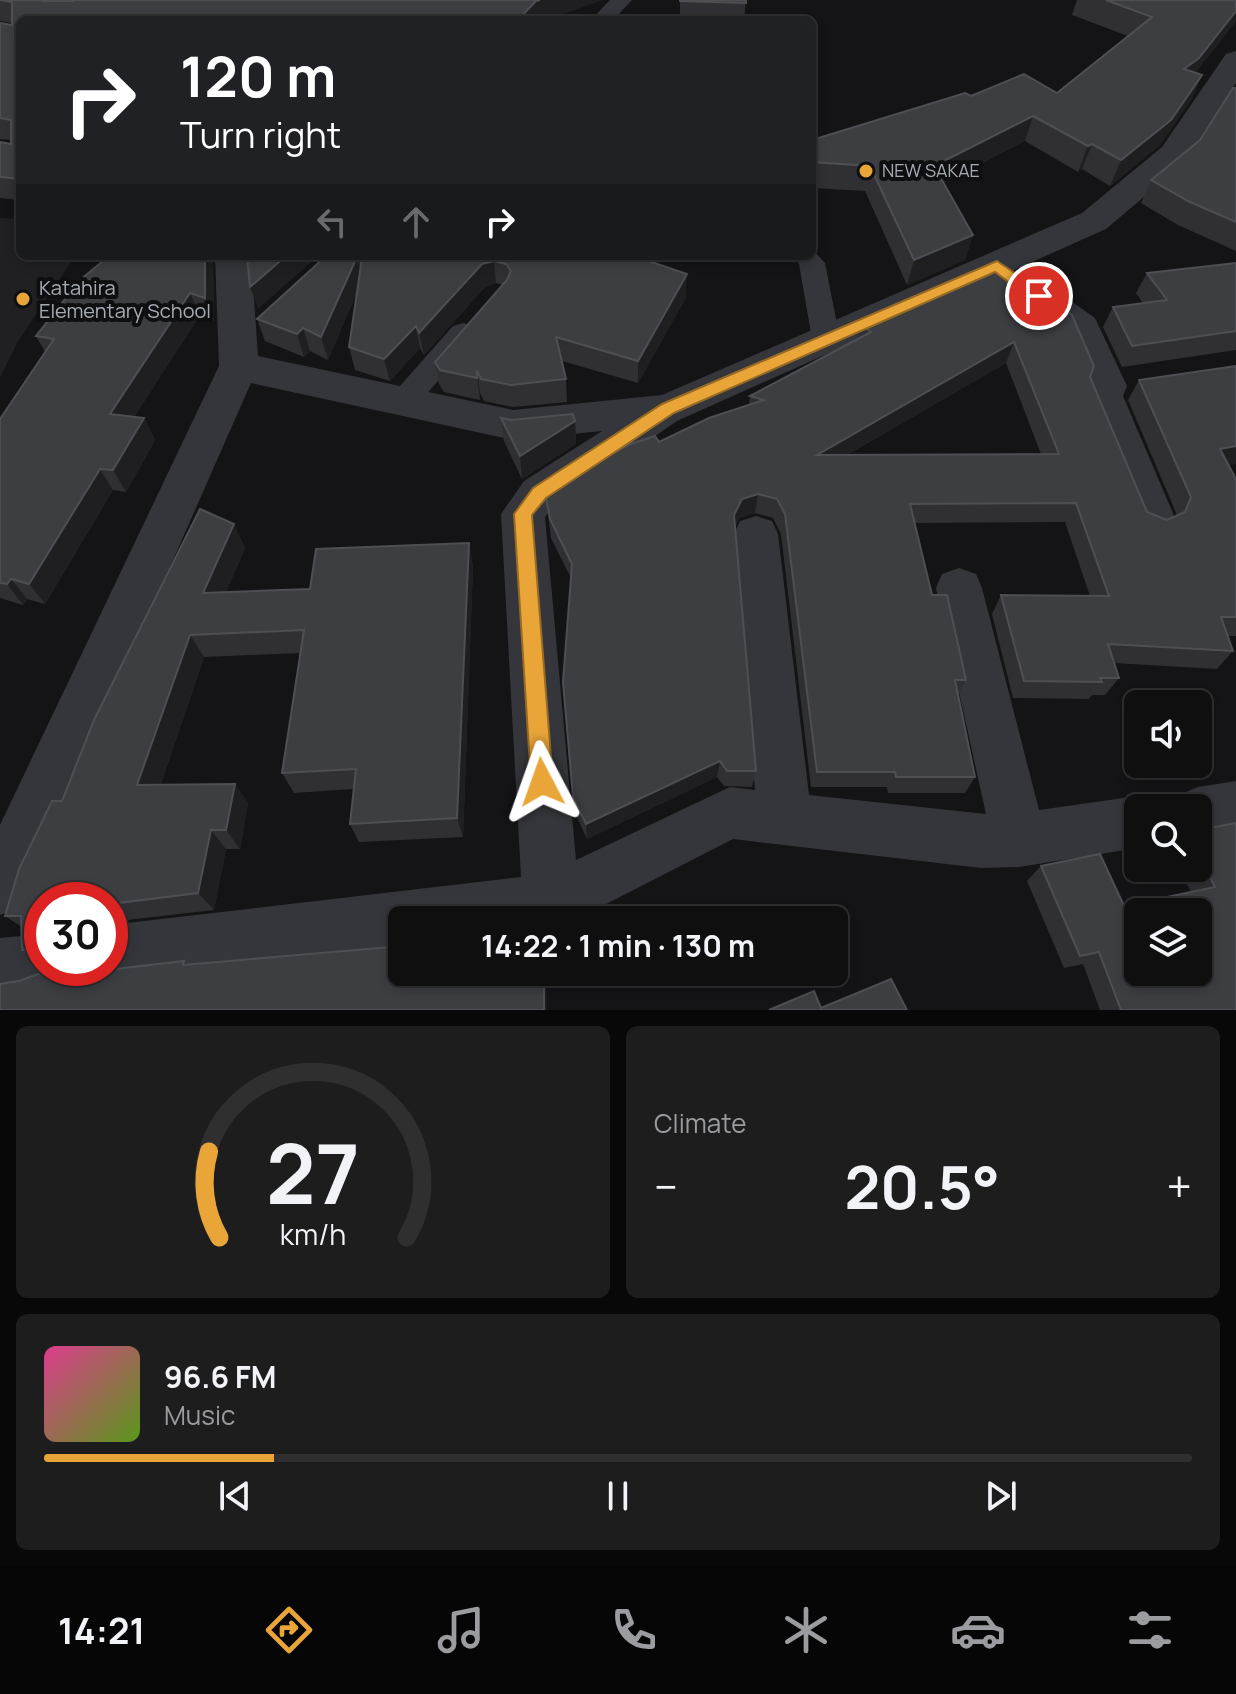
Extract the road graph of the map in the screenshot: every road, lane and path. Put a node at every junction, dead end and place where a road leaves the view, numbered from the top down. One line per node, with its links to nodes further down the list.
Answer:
1 (622, 0): 2 (lane)
2 (605, 16)
3 (1236, 60): 6 (street)
4 (234, 260): 9 (street)
5 (810, 260): 8 (lane)
6 (997, 266): 8 (street); 11 (street)
7 (476, 319): 12 (lane)
8 (826, 339): 13 (street)
9 (245, 347): 12 (street); 22 (street)
10 (1150, 380): 11 (street)
11 (1107, 386): 14 (street)
12 (402, 403): 13 (street)
13 (668, 409): 23 (street)
14 (1153, 518)
15 (756, 534): 19 (street)
16 (959, 588): 21 (street)
17 (1236, 807): 18 (street)
18 (1212, 811)
19 (785, 820): 21 (street); 23 (street)
20 (1124, 824): 21 (street)
21 (1019, 840)
22 (0, 887)
23 (551, 902): 24 (street)
24 (128, 952)
25 (24, 965): 26 (street)
26 (0, 968)

